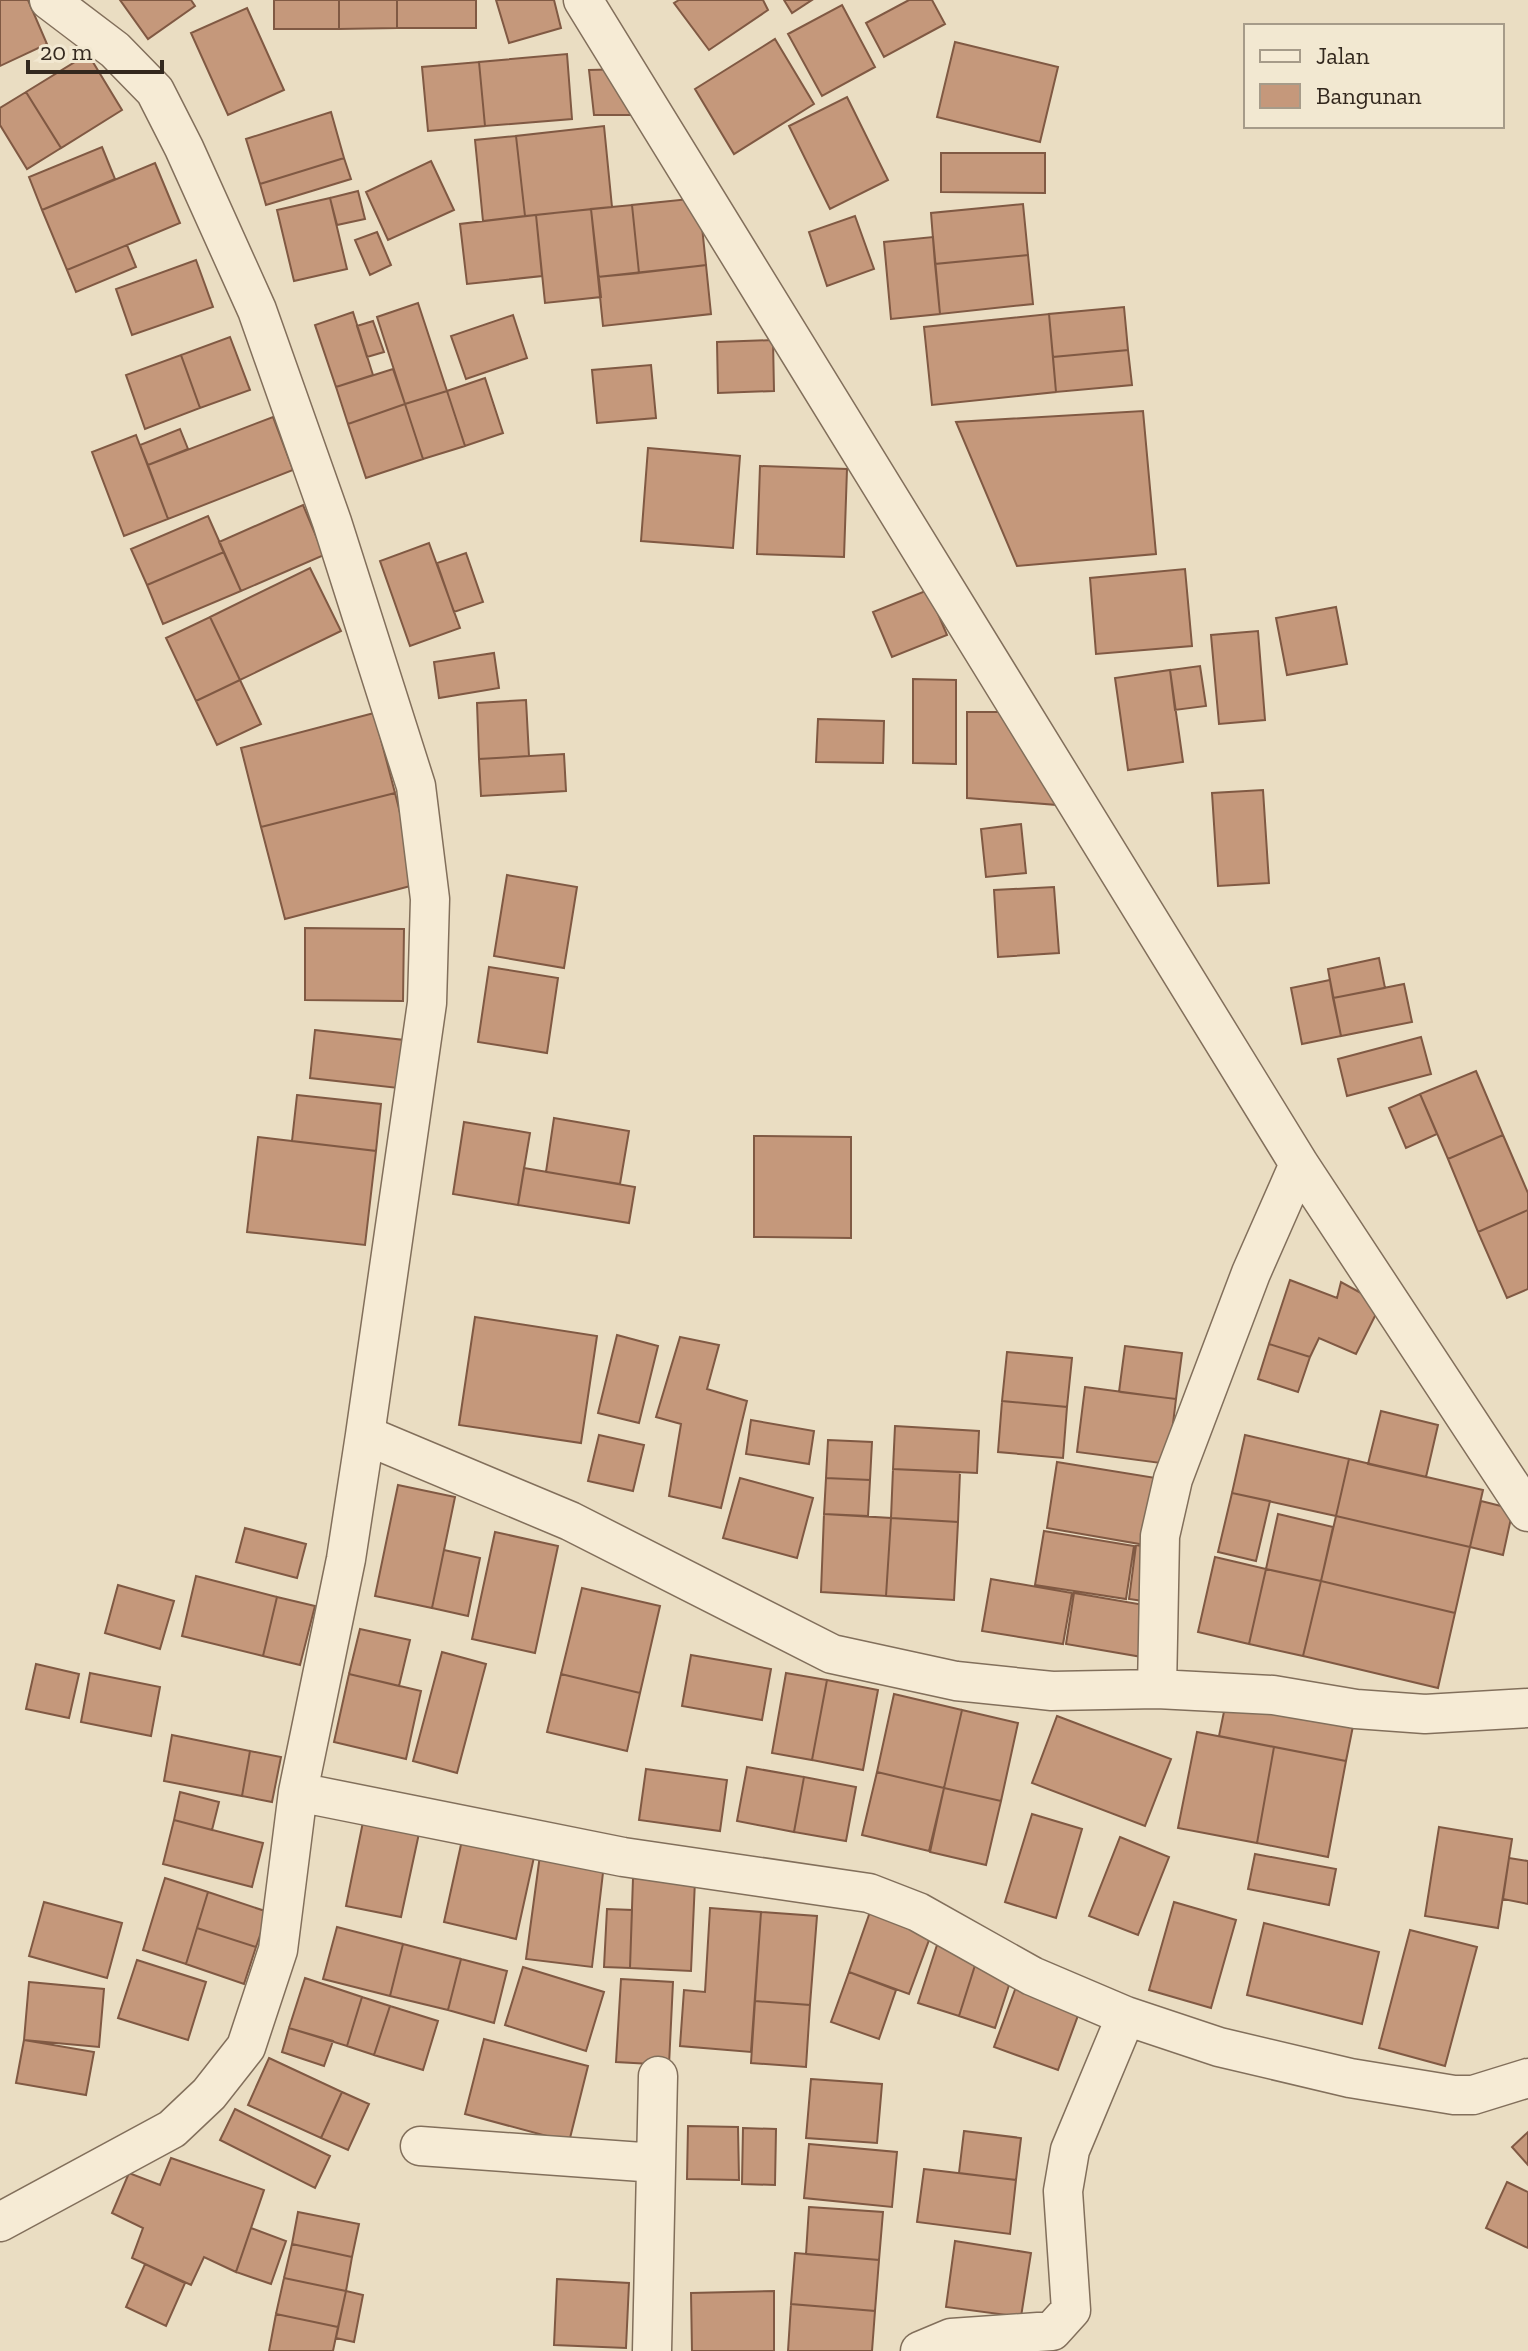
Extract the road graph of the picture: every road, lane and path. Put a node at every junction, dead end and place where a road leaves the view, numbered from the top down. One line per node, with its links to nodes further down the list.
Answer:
1 (49, 0): 4 (street)
2 (583, 0): 3 (street)
3 (1299, 1164): 5 (street); 6 (street)
4 (365, 1435): 6 (street); 8 (street)
5 (1528, 1512)
6 (1157, 1689): 7 (street)
7 (1528, 1708)
8 (298, 1792): 9 (street); 14 (street)
9 (1126, 2016): 11 (street); 16 (street)
10 (658, 2076): 13 (street)
11 (1528, 2078)
12 (420, 2146): 13 (street)
13 (656, 2163): 15 (street)
14 (4, 2216)
15 (652, 2351)
16 (920, 2351)

